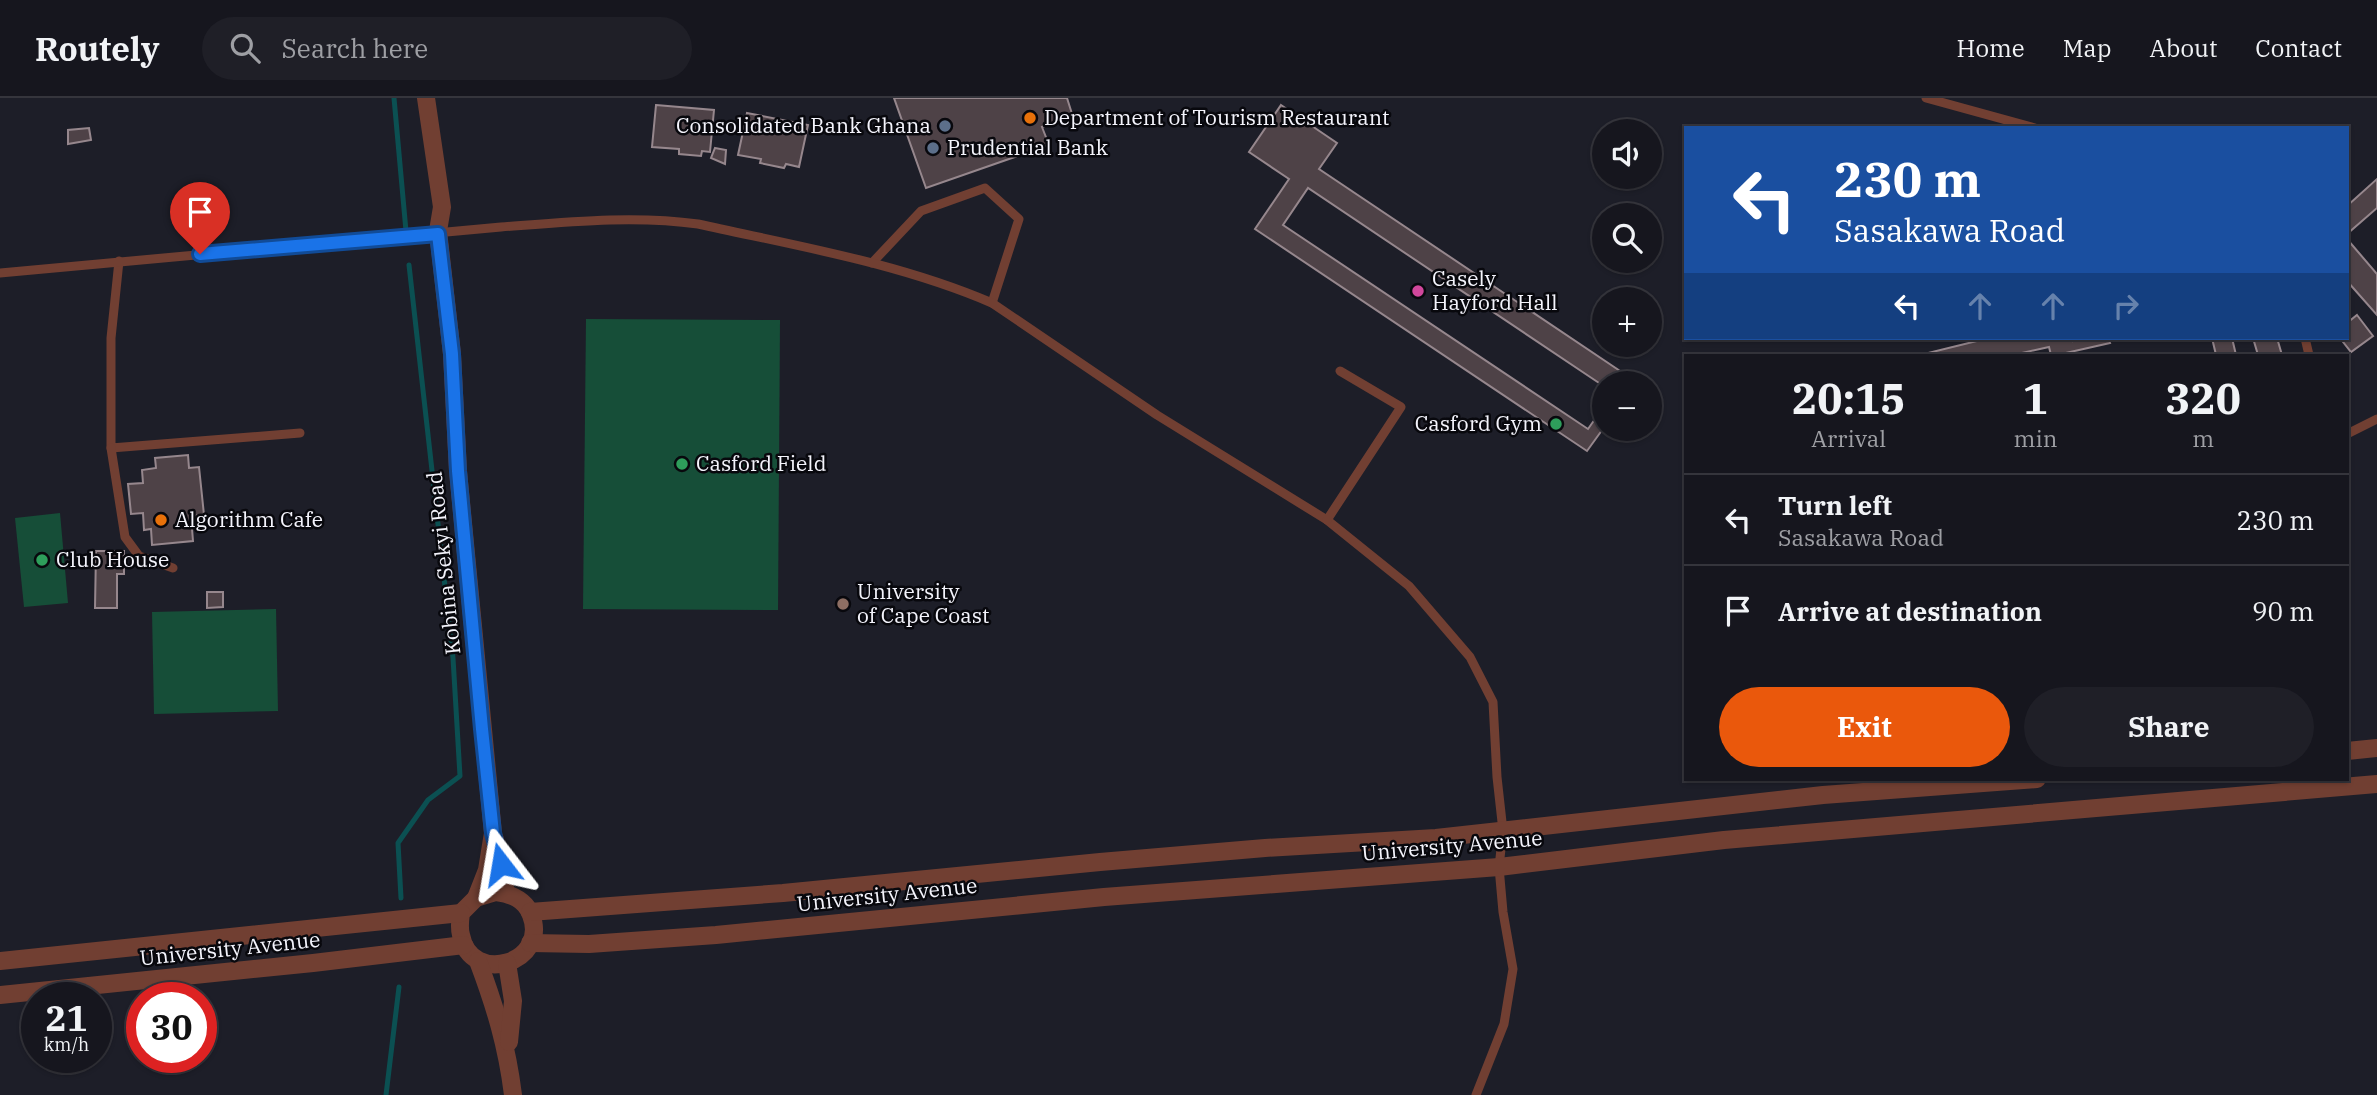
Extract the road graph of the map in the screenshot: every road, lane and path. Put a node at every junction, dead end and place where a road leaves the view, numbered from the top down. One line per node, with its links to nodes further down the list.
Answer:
1 (426, 98): 4 (street, Kobina Sekyi Road)
2 (1926, 98): 3 (lane)
3 (2028, 126)
4 (438, 234): 5 (lane); 6 (lane); 22 (street, Kobina Sekyi Road)
5 (119, 261): 7 (lane); 13 (lane)
6 (872, 263): 8 (lane); 8 (lane)
7 (0, 273)
8 (992, 303): 14 (lane)
9 (1340, 371): 14 (lane)
10 (2377, 419): 12 (lane)
11 (300, 433): 13 (lane)
12 (2349, 433)
13 (111, 448): 15 (lane)
14 (1327, 520): 21 (lane)
15 (173, 568)
16 (2377, 748): 17 (street)
17 (2349, 751)
18 (2010, 781): 21 (street, University Avenue)
19 (2335, 783): 20 (street, University Avenue); 23 (street, University Avenue)
20 (2377, 784)
21 (1503, 831): 23 (lane); 26 (street, University Avenue)
22 (493, 833): 24 (street); 25 (street, Kobina Sekyi Road)
23 (1499, 867): 28 (street, University Avenue); 36 (lane)
24 (506, 893): 25 (street); 26 (street)
25 (476, 898): 27 (street)
26 (530, 912): 28 (street)
27 (461, 913): 29 (street); 30 (street, University Avenue)
28 (530, 943): 32 (street)
29 (464, 945): 31 (street); 33 (street, University Avenue)
30 (0, 961)
31 (478, 961): 32 (street); 34 (street)
32 (507, 963): 34 (street)
33 (0, 995)
34 (508, 1052): 35 (street)
35 (513, 1095)
36 (1476, 1095)

